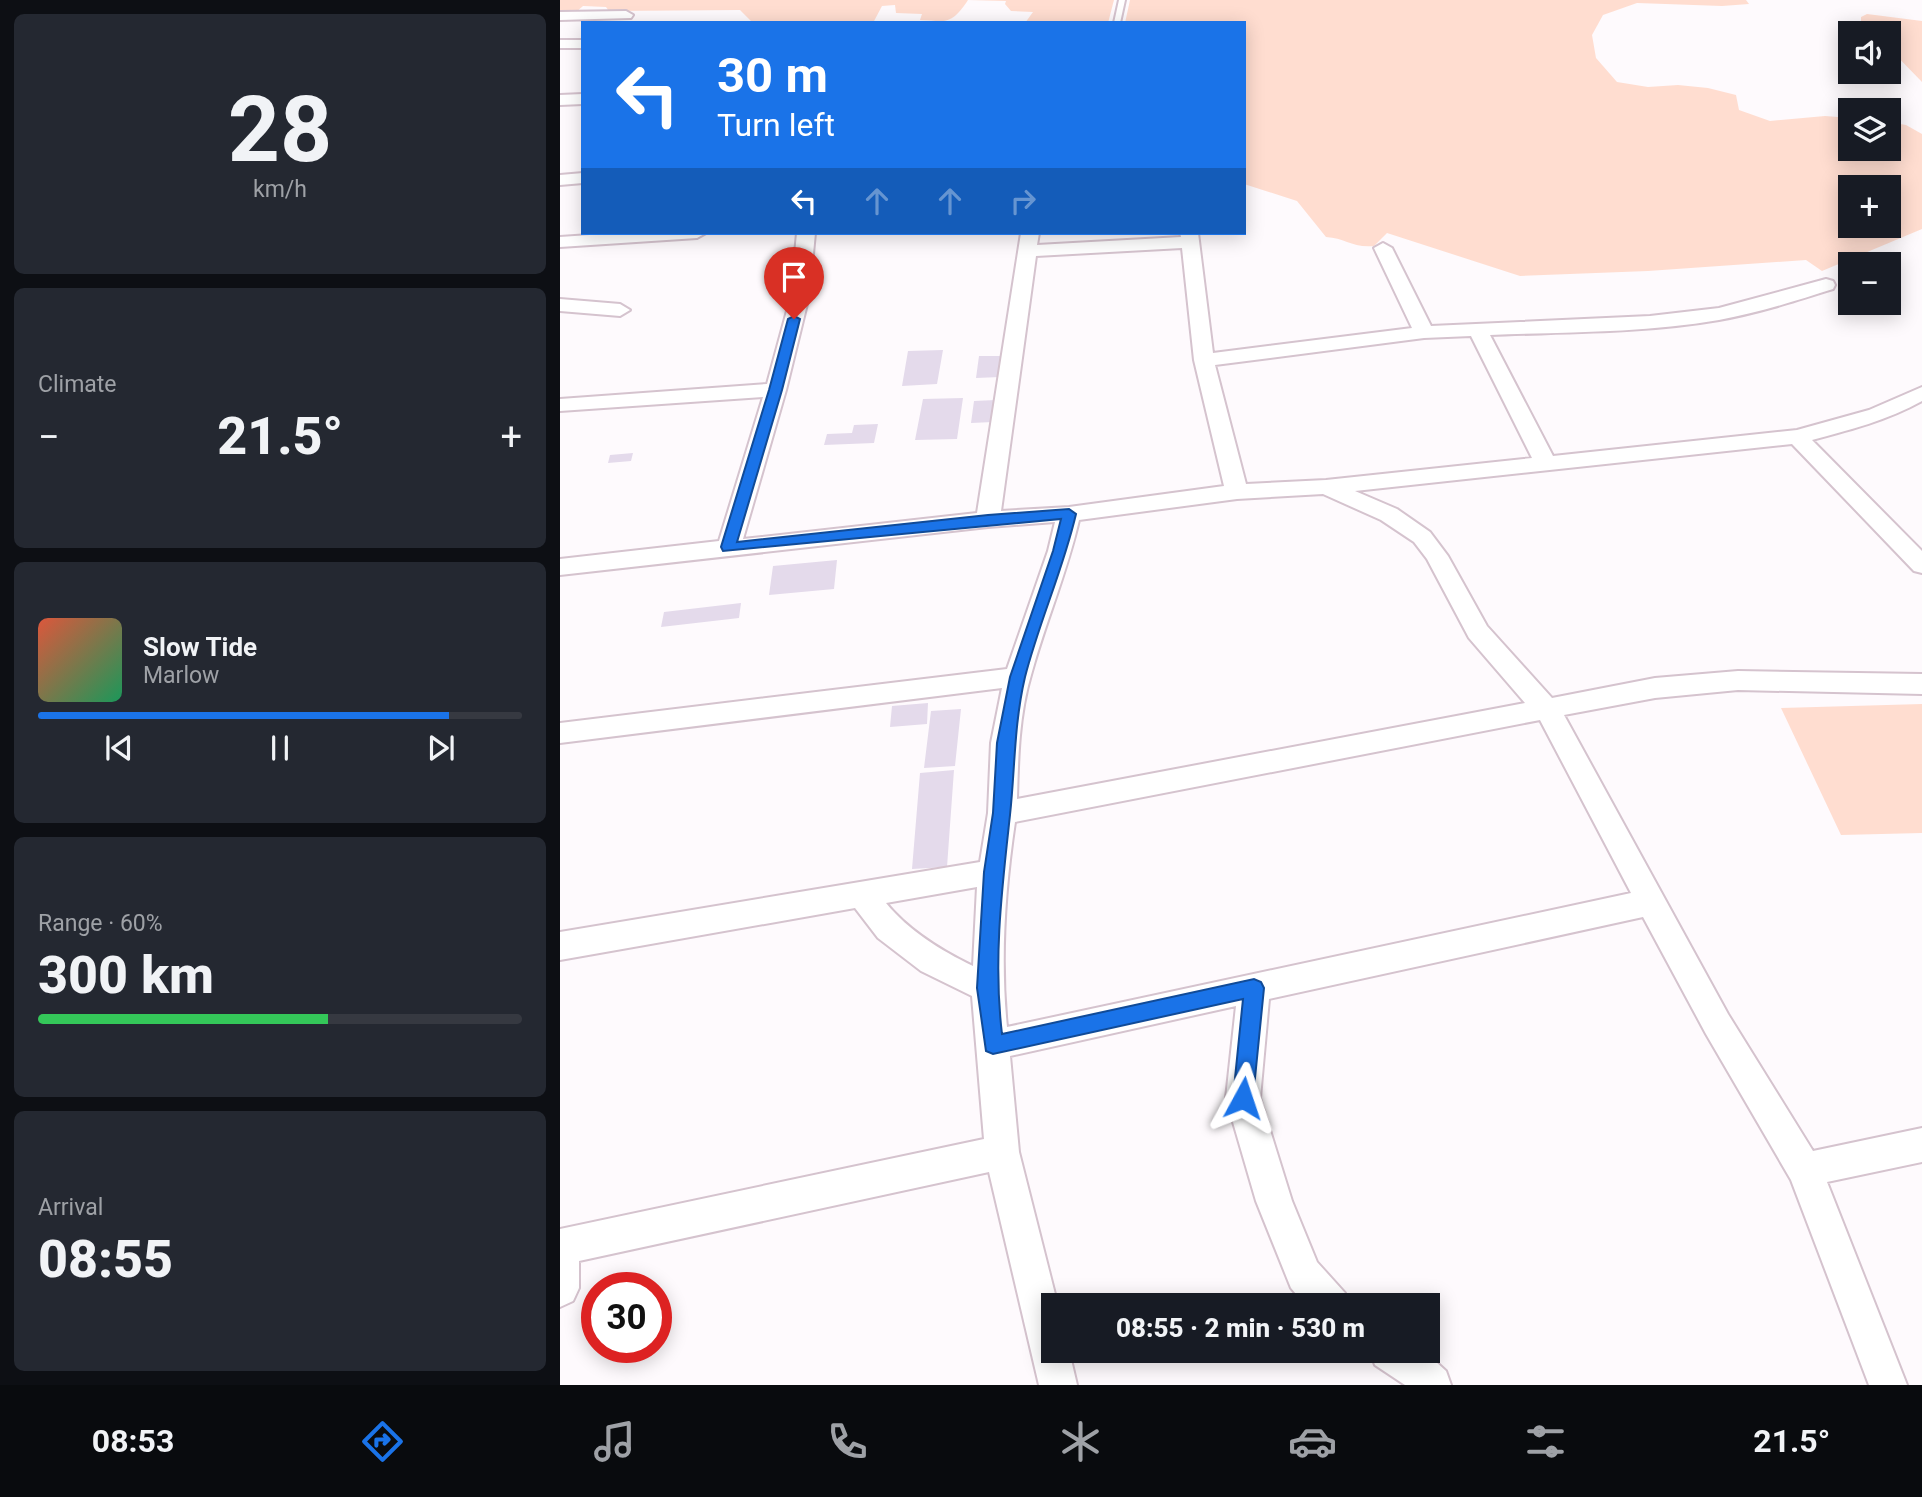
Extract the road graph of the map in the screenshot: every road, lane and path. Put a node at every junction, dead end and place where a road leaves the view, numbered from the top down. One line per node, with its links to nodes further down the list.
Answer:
1 (1122, 0): 4 (lane)
2 (626, 15): 3 (street)
3 (560, 16)
4 (1117, 21)
5 (581, 44): 6 (street)
6 (562, 47)
7 (581, 99): 8 (street)
8 (560, 100)
9 (581, 178): 10 (street)
10 (560, 180)
11 (667, 235): 14 (street)
12 (806, 235): 23 (street)
13 (1190, 237): 15 (street); 22 (street)
14 (560, 242)
15 (1029, 242): 31 (street)
16 (1383, 248): 21 (street)
17 (1826, 285): 20 (street)
18 (560, 305): 19 (street)
19 (620, 310)
20 (1478, 330): 21 (street); 27 (street)
21 (1424, 332): 22 (street)
22 (1204, 360): 29 (street)
23 (776, 390): 25 (street); 32 (street)
24 (1922, 393): 26 (street)
25 (560, 405)
26 (1797, 437): 27 (street); 33 (street)
27 (1546, 464): 28 (street)
28 (1326, 487): 29 (street); 37 (street)
29 (1237, 492): 30 (street)
30 (1069, 514): 31 (street); 35 (street)
31 (988, 519): 32 (street)
32 (729, 547): 34 (street)
33 (1922, 565)
34 (560, 567)
35 (1017, 677): 38 (street); 39 (street)
36 (1922, 684): 37 (street)
37 (1547, 709): 39 (street); 42 (street)
38 (560, 733)
39 (1002, 813): 40 (street)
40 (993, 872): 41 (street); 44 (street)
41 (861, 894): 43 (street); 44 (street)
42 (1651, 902): 45 (street); 49 (street)
43 (560, 946)
44 (987, 988): 46 (street)
45 (1254, 988): 46 (street); 52 (street)
46 (993, 1045): 48 (street)
47 (1922, 1145): 49 (street)
48 (1002, 1152): 50 (street); 54 (street)
49 (1805, 1170): 56 (street)
50 (561, 1247): 51 (street)
51 (560, 1288)
52 (1320, 1293)
53 (1408, 1363): 55 (street)
54 (1058, 1385)
55 (1432, 1385)
56 (1888, 1385)

